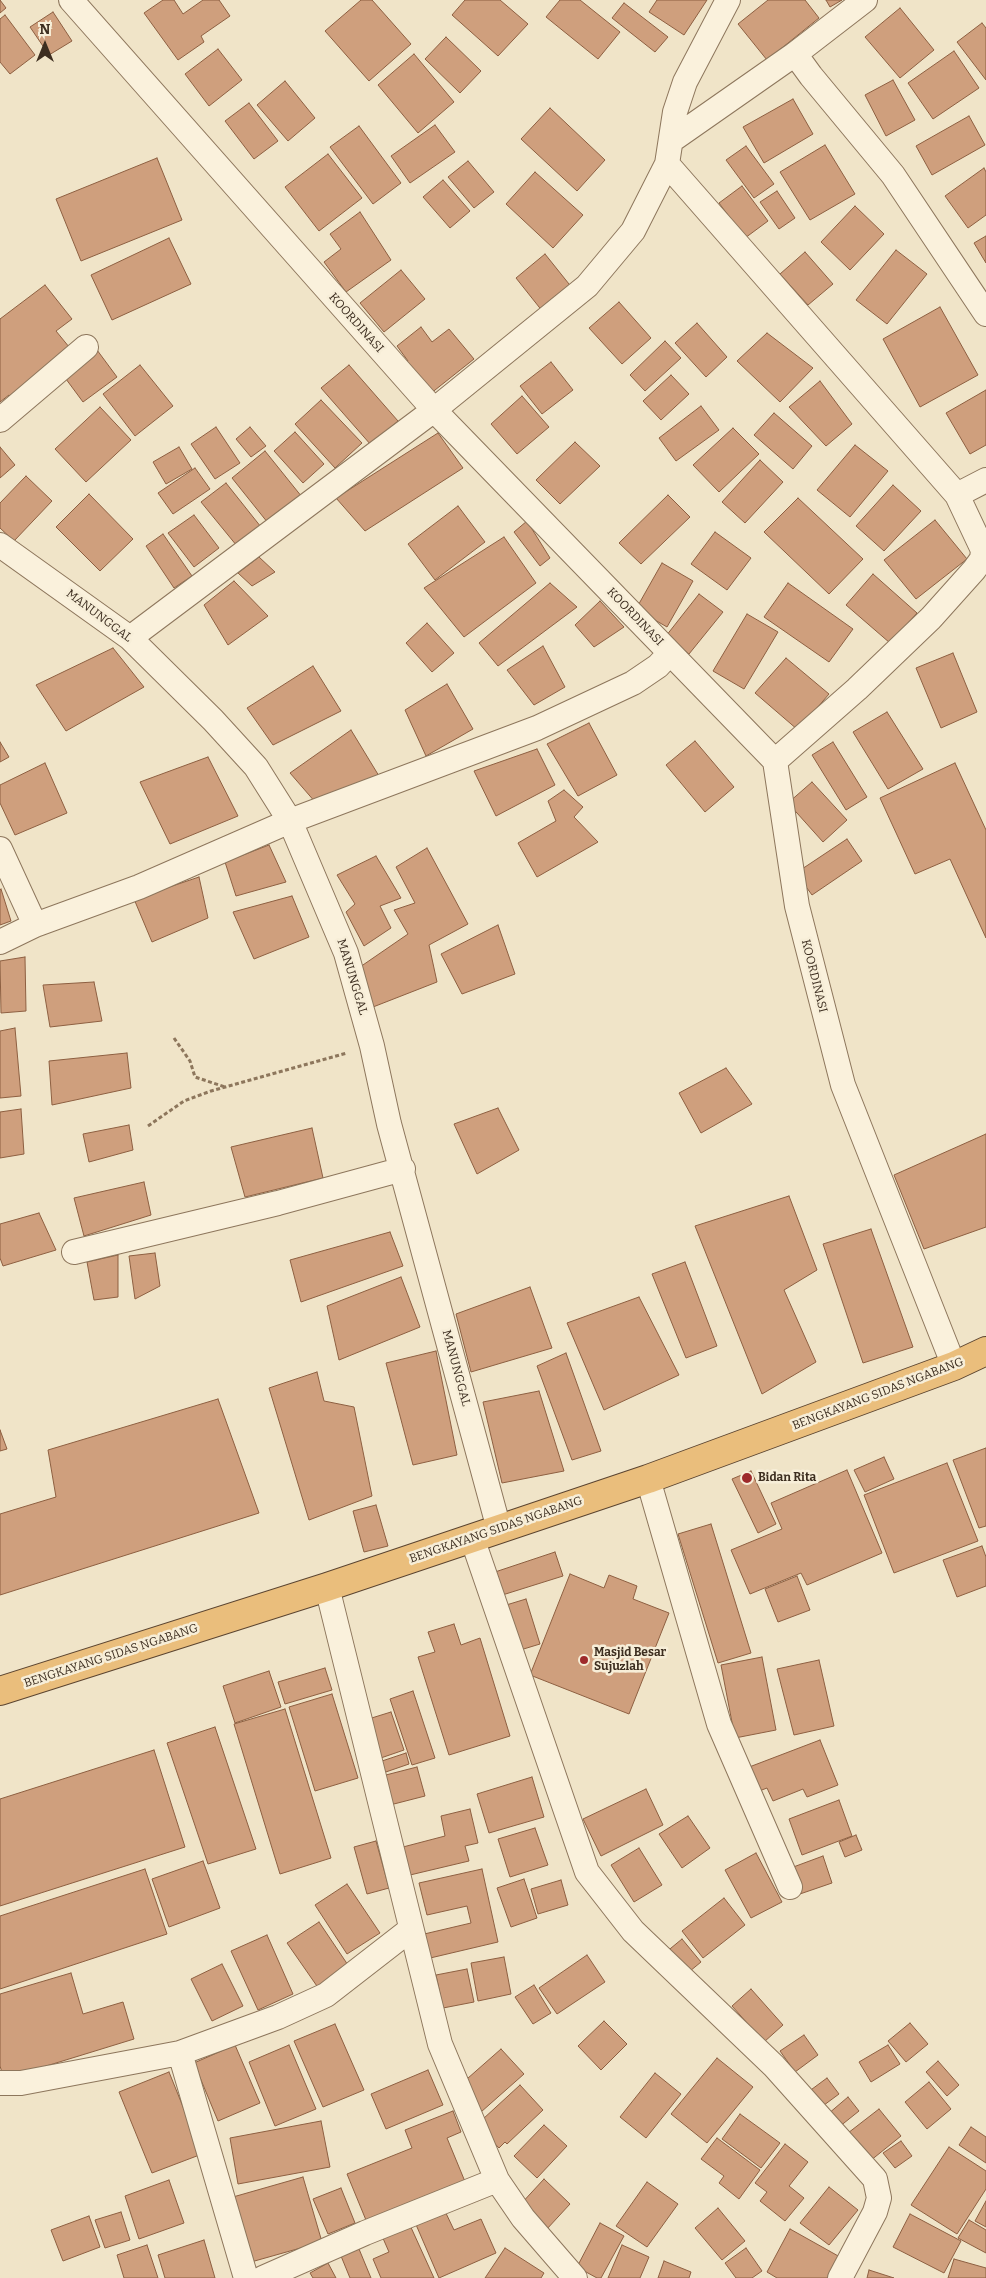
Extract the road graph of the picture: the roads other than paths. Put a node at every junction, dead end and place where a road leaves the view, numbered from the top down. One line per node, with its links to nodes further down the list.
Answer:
1 (71, 0): 9 (street, KOORDINASI)
2 (728, 0): 5 (street)
3 (865, 0): 4 (street)
4 (796, 54): 5 (street); 7 (street)
5 (672, 140): 6 (street)
6 (667, 164): 9 (street); 12 (street)
7 (986, 314)
8 (86, 347): 10 (street)
9 (434, 410): 14 (street); 15 (street, KOORDINASI)
10 (0, 420)
11 (986, 480): 12 (street)
12 (957, 495): 16 (street)
13 (0, 545): 14 (street, MANUNGGAL)
14 (130, 638): 17 (street, MANUNGGAL)
15 (670, 653): 16 (street, KOORDINASI); 17 (street)
16 (775, 761): 24 (street, KOORDINASI)
17 (290, 821): 19 (street); 21 (street, MANUNGGAL)
18 (0, 849): 19 (street)
19 (35, 925): 20 (street)
20 (0, 942)
21 (403, 1170): 22 (street); 26 (street, MANUNGGAL)
22 (74, 1252)
23 (986, 1351): 24 (highway, BENGKAYANG SIDAS NGABANG)
24 (954, 1366): 25 (highway, BENGKAYANG SIDAS NGABANG)
25 (648, 1480): 26 (highway, BENGKAYANG SIDAS NGABANG); 30 (street)
26 (499, 1529): 27 (highway, BENGKAYANG SIDAS NGABANG)
27 (472, 1538): 28 (highway, BENGKAYANG SIDAS NGABANG); 38 (street)
28 (327, 1587): 29 (highway, BENGKAYANG SIDAS NGABANG); 31 (street)
29 (0, 1691)
30 (790, 1887)
31 (411, 1929): 32 (street); 34 (street)
32 (180, 2053): 33 (street); 35 (street)
33 (0, 2083)
34 (497, 2180): 36 (street); 37 (street)
35 (246, 2278)
36 (263, 2278)
37 (575, 2278)
38 (840, 2278)

